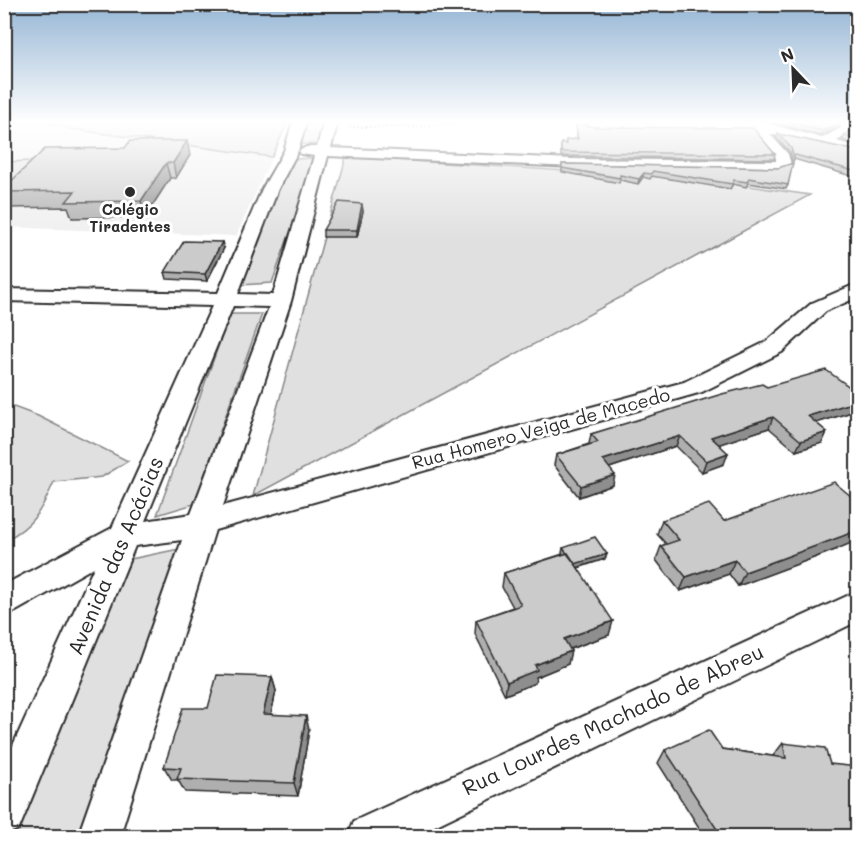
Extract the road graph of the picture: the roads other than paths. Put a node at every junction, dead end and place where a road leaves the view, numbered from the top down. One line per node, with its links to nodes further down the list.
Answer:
1 (285, 160): 7 (street, Avenida das Acácias)
2 (319, 160): 8 (street)
3 (510, 160): 4 (street)
4 (784, 160)
5 (858, 289): 9 (street, Rua Homero Veiga de Macedo)
6 (4, 295): 7 (street)
7 (226, 298): 8 (street); 10 (street, Avenida das Acácias)
8 (268, 301): 9 (street)
9 (191, 525): 10 (street, Rua Homero Veiga de Macedo); 14 (street)
10 (125, 535): 11 (street); 13 (street, Avenida das Acácias)
11 (4, 601)
12 (858, 605): 15 (street, Rua Lourdes Machado de Abreu)
13 (4, 814)
14 (99, 837)
15 (369, 837)

